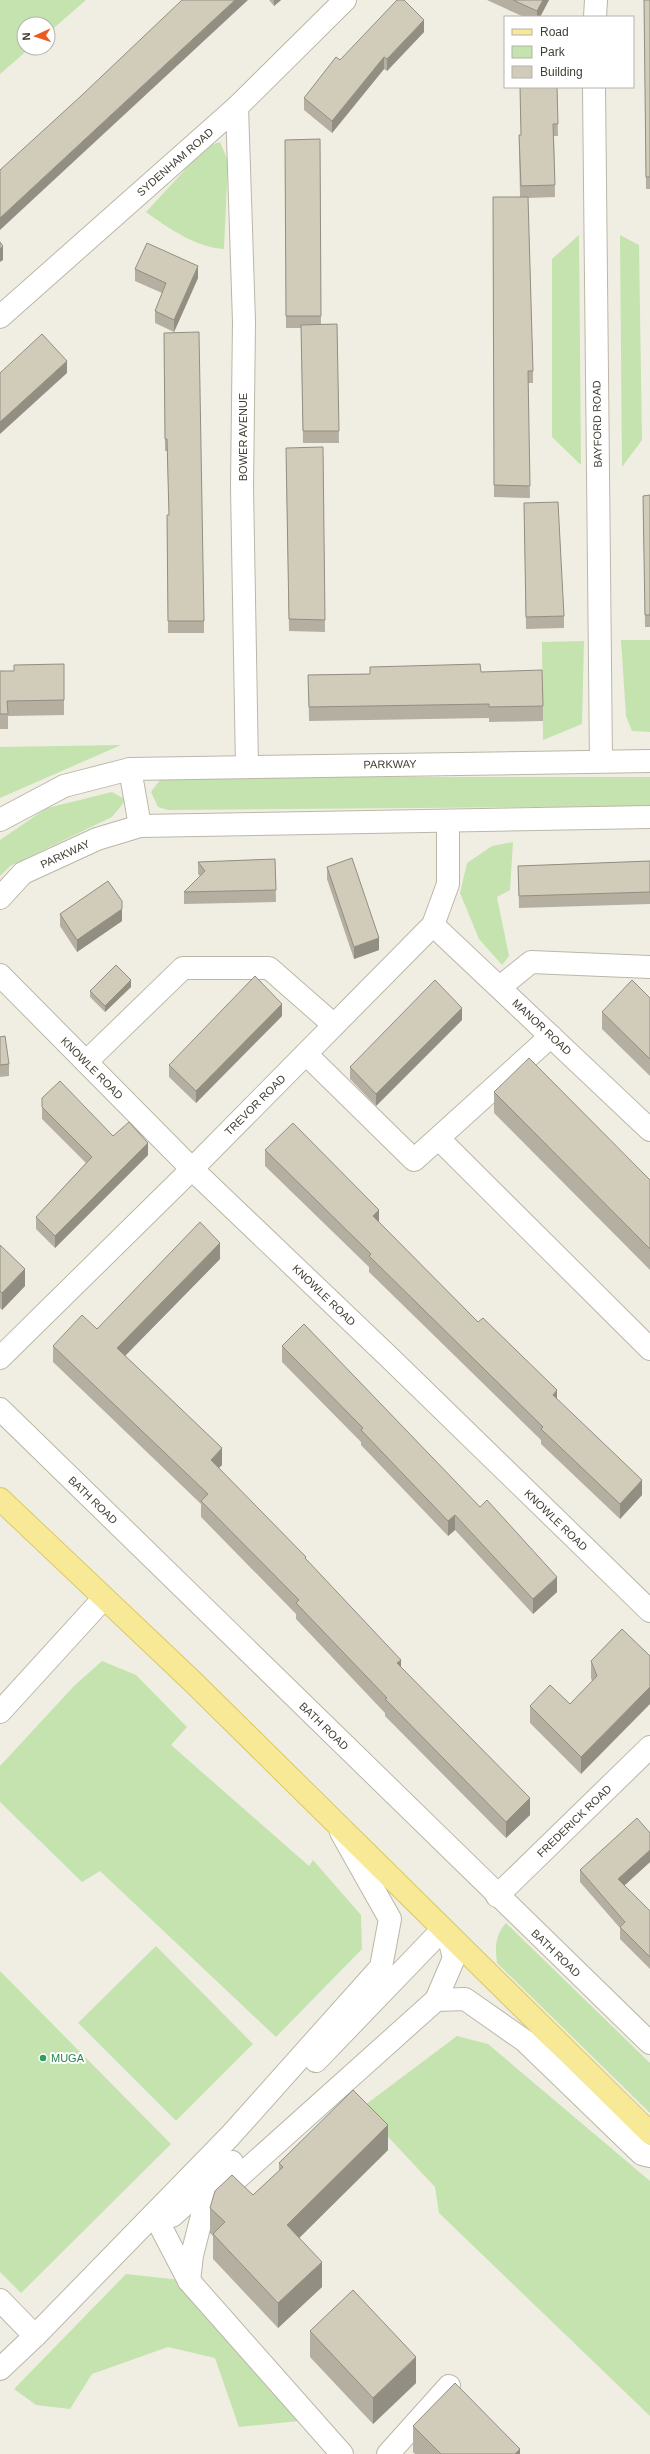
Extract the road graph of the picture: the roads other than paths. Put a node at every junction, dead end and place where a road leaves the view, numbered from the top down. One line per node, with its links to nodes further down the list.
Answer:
1 (345, 0): 5 (street, SYDENHAM ROAD)
2 (596, 0): 3 (street)
3 (595, 16)
4 (594, 88): 7 (street, BAYFORD ROAD)
5 (237, 107): 6 (street, SYDENHAM ROAD); 9 (street, BOWER AVENUE)
6 (0, 317)
7 (601, 761): 8 (street, PARKWAY); 9 (street, PARKWAY)
8 (650, 761)
9 (247, 766): 10 (street, PARKWAY)
10 (130, 769): 12 (street, PARKWAY); 14 (street)
11 (650, 817): 13 (street, PARKWAY)
12 (0, 820)
13 (448, 821): 14 (street, PARKWAY); 16 (street, TREVOR ROAD)
14 (140, 826): 15 (street, PARKWAY)
15 (0, 898)
16 (433, 925): 19 (street, MANOR ROAD); 20 (street, TREVOR ROAD)
17 (650, 967): 19 (street)
18 (0, 975): 23 (street, KNOWLE ROAD)
19 (500, 987): 21 (street, MANOR ROAD)
20 (334, 1025): 22 (street, TREVOR ROAD); 23 (street)
21 (551, 1036): 24 (street, MANOR ROAD); 25 (street)
22 (306, 1054): 25 (street); 26 (street, TREVOR ROAD)
23 (86, 1062): 26 (street, KNOWLE ROAD)
24 (650, 1130)
25 (438, 1139): 27 (street)
26 (192, 1169): 28 (street, TREVOR ROAD); 32 (street, KNOWLE ROAD)
27 (650, 1349)
28 (0, 1358)
29 (0, 1409): 36 (street, BATH ROAD)
30 (0, 1500): 31 (main road)
31 (104, 1598): 33 (street); 35 (main road)
32 (650, 1611)
33 (0, 1712)
34 (650, 1746): 36 (street, FREDERICK ROAD)
35 (339, 1828): 37 (main road); 40 (street)
36 (497, 1896): 39 (street, BATH ROAD)
37 (445, 1932): 38 (street); 40 (street); 42 (main road)
38 (436, 2000): 41 (street); 43 (street)
39 (650, 2043)
40 (267, 2095): 44 (street)
41 (316, 2108): 44 (street); 45 (street)
42 (650, 2133)
43 (650, 2156)
44 (154, 2214): 45 (street); 47 (street)
45 (189, 2281): 50 (street)
46 (0, 2300): 47 (street)
47 (35, 2336): 48 (street)
48 (0, 2369)
49 (449, 2386): 51 (street)
50 (331, 2450)
51 (388, 2454)

